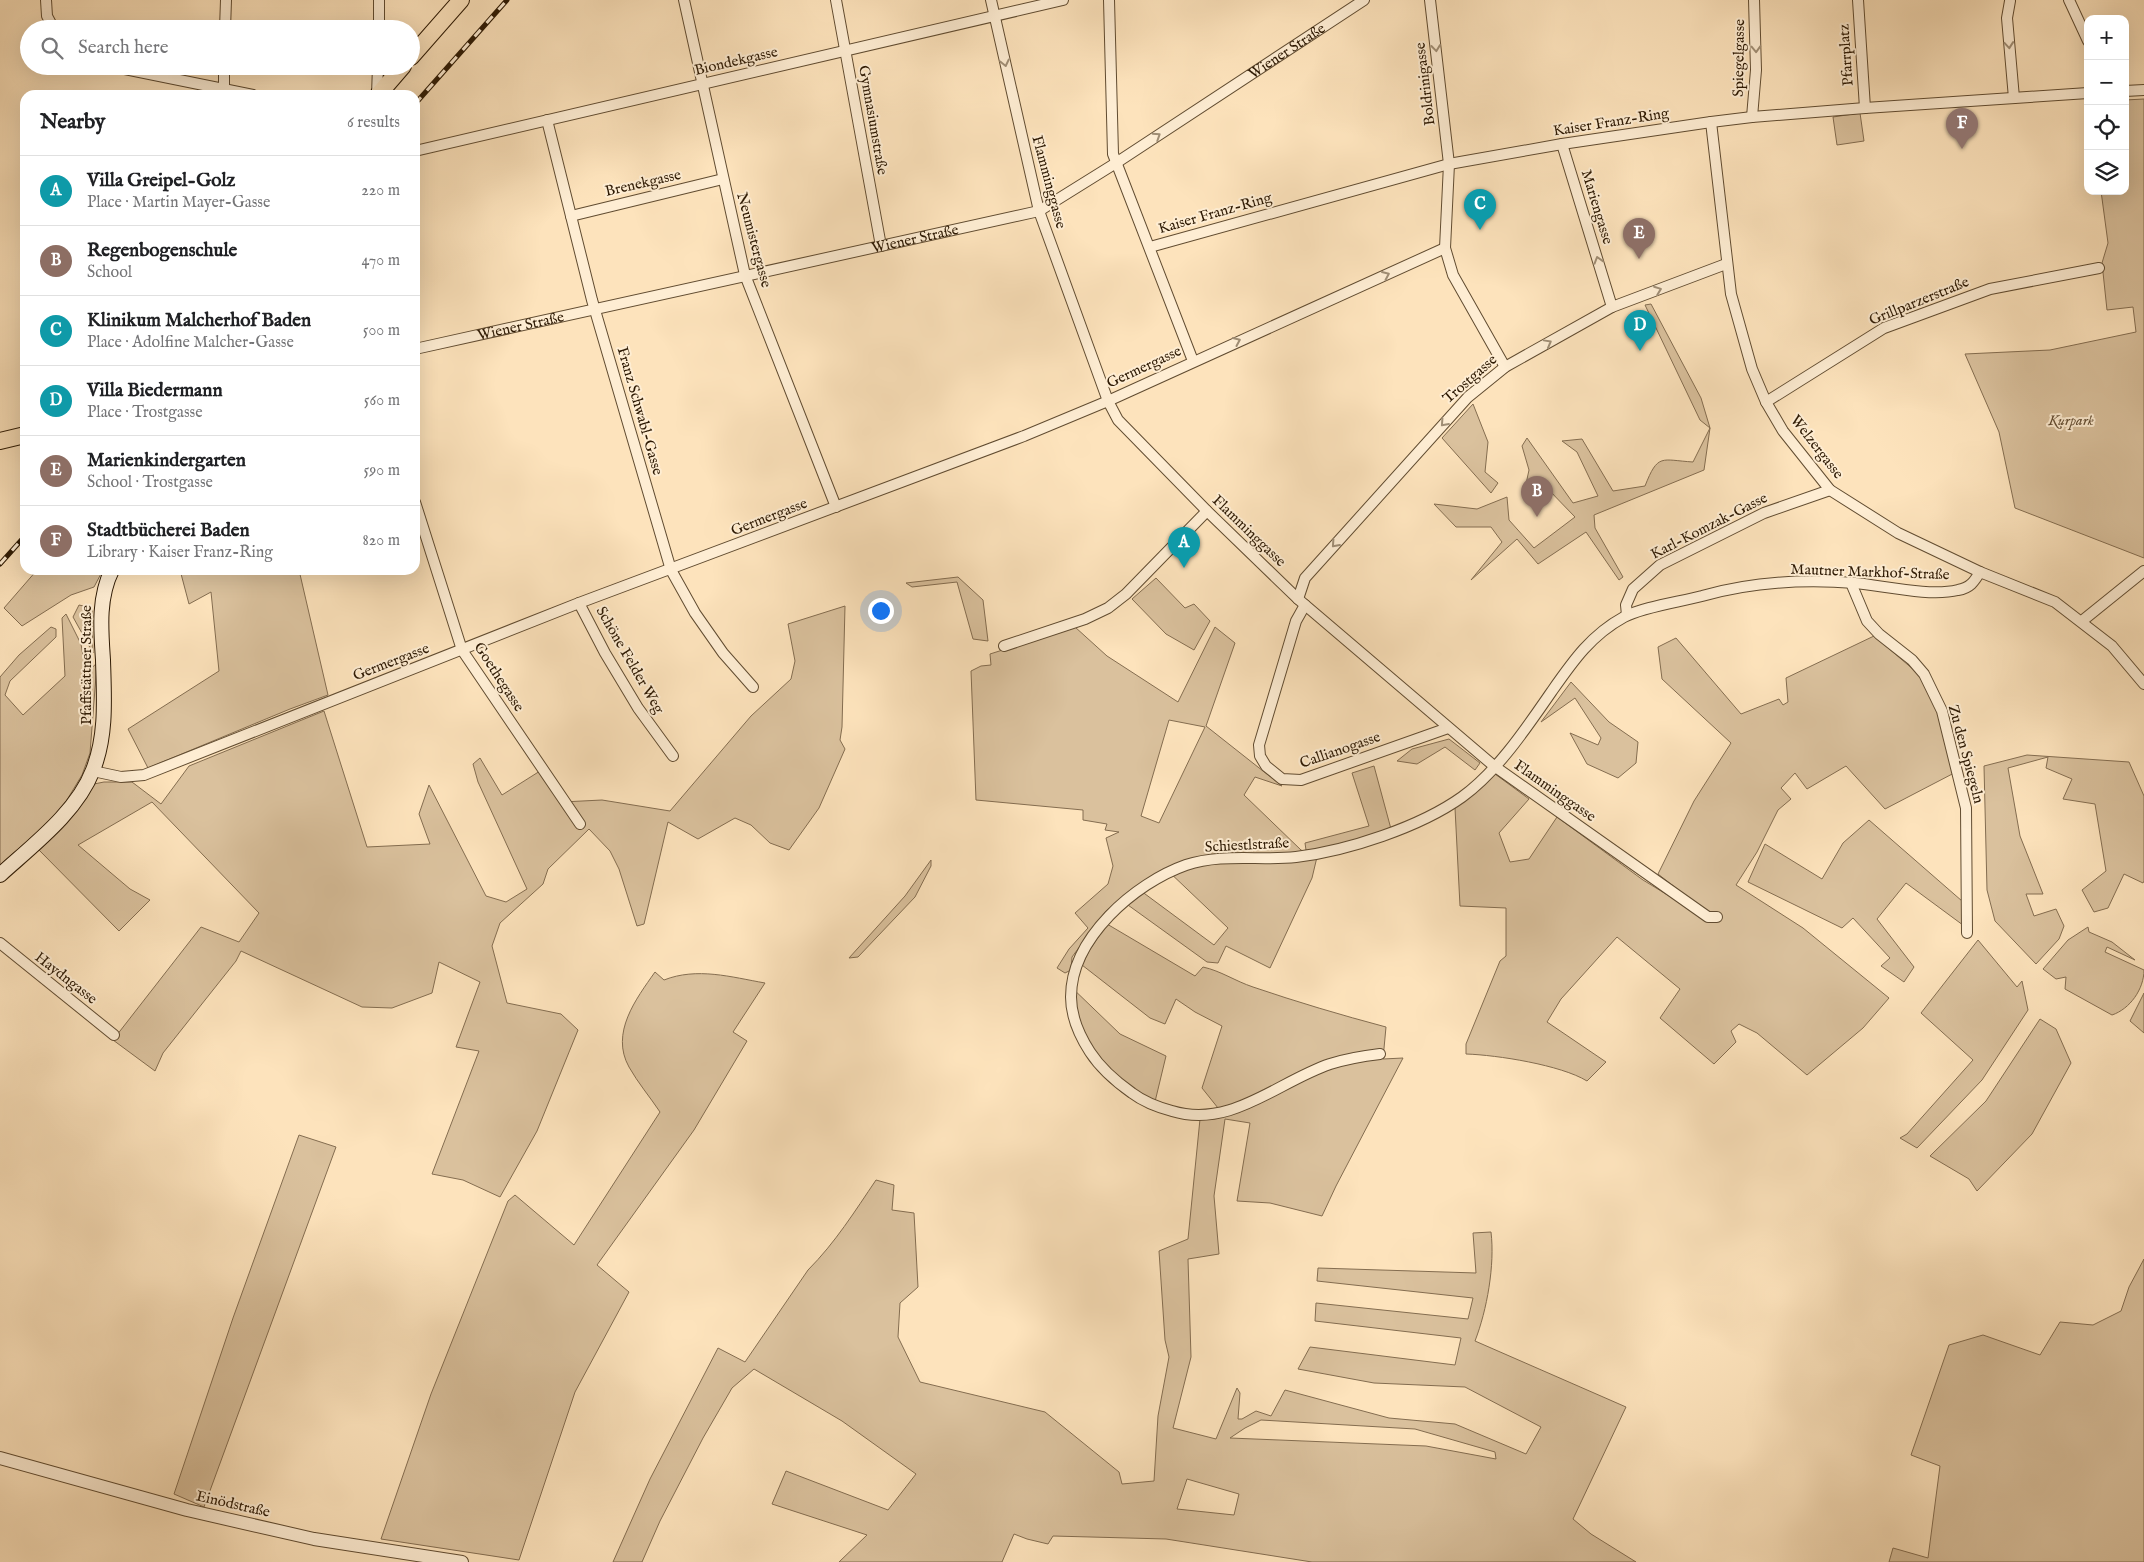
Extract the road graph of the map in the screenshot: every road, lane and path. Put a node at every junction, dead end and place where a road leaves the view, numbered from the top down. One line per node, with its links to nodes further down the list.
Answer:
1 (46, 0): 17 (street)
2 (226, 0): 18 (street)
3 (379, 0): 19 (street)
4 (461, 0): 21 (main road)
5 (684, 0): 27 (street, Neumistergasse)
6 (836, 0): 22 (street, Gymnasiumstraße)
7 (991, 0): 16 (street, Flamminggasse)
8 (1063, 0): 16 (street, Biondekgasse)
9 (1109, 0): 41 (street)
10 (1364, 0): 41 (street, Wiener Straße, one-way to 10)
11 (1430, 0): 42 (street, Boldrinigasse, one-way to 42)
12 (1754, 0): 36 (street, Spiegelgasse, one-way to 36)
13 (1858, 0): 35 (street, Pfarrplatz)
14 (2068, 0): 20 (street)
15 (2010, 1): 34 (street, one-way to 34)
16 (994, 16): 22 (street, Biondekgasse); 44 (street, Flamminggasse, one-way to 44)
17 (49, 20)
18 (225, 20)
19 (378, 20)
20 (2084, 33)
21 (420, 47)
22 (845, 51): 27 (street, Biondekgasse); 46 (street, Gymnasiumstraße)
23 (153, 75): 28 (street)
24 (224, 75): 28 (street)
25 (378, 75): 29 (street)
26 (395, 75): 30 (main road)
27 (702, 84): 37 (street, Biondekgasse); 43 (street, Neumistergasse)
28 (224, 90)
29 (378, 90)
30 (382, 90)
31 (2144, 90): 32 (street)
32 (2129, 91)
33 (2084, 93): 34 (street, Kaiser Franz-Ring)
34 (2014, 98): 35 (street, Kaiser Franz-Ring)
35 (1864, 108): 36 (street, Kaiser Franz-Ring)
36 (1752, 117): 38 (street, Kaiser Franz-Ring)
37 (547, 120): 40 (street, Biondekgasse); 45 (street, Franz Schwabl-Gasse)
38 (1711, 122): 39 (street, Kaiser Franz-Ring); 49 (street, Welzergasse)
39 (1562, 144): 42 (street, Kaiser Franz-Ring); 52 (street, Mariengasse, one-way to 39)
40 (420, 150)
41 (1116, 163): 44 (street, Wiener Straße); 47 (street)
42 (1449, 164): 47 (street, Kaiser Franz-Ring); 48 (street, Boldrinigasse)
43 (723, 179): 45 (street, Brenekgasse); 51 (street, Neumistergasse)
44 (1039, 211): 46 (street, Wiener Straße); 57 (street, Flamminggasse)
45 (571, 216): 53 (street, Franz Schwabl-Gasse)
46 (881, 246): 51 (street, Wiener Straße)
47 (1150, 247): 55 (street)
48 (1445, 248): 55 (street, Germergasse, one-way to 48); 56 (street, Boldrinigasse)
49 (1726, 264): 52 (street, Trostgasse, one-way to 49); 58 (street, Welzergasse)
50 (2099, 268): 58 (street, Grillparzerstraße)
51 (745, 275): 53 (street, Wiener Straße); 62 (street, Neumistergasse)
52 (1612, 307): 56 (street, Trostgasse, one-way to 52)
53 (594, 310): 54 (street, Wiener Straße); 65 (street, Franz Schwabl-Gasse)
54 (420, 348)
55 (1193, 361): 57 (street, Germergasse)
56 (1505, 366): 70 (street, Trostgasse, one-way to 70)
57 (1108, 401): 62 (street, Germergasse); 63 (street, Flamminggasse)
58 (1766, 402): 61 (street, Welzergasse)
59 (20, 436): 60 (main road)
60 (0, 441)
61 (1830, 490): 67 (street, Welzergasse); 72 (street, Karl-Komzak-Gasse)
62 (836, 507): 65 (street, Germergasse)
63 (1207, 511): 70 (street, Flamminggasse); 74 (street)
64 (420, 518): 75 (street, Goethegasse)
65 (671, 570): 71 (street, Germergasse); 77 (street, Franz Schwabl-Gasse)
66 (2144, 571): 73 (street)
67 (1980, 572): 69 (street, Mautner Markhof-Straße); 73 (street, Welzergasse)
68 (110, 575): 82 (main road, Pfaffstättner Straße)
69 (1851, 583): 72 (street, Mautner Markhof-Straße); 86 (street, Zu den Spiegeln)
70 (1301, 602): 78 (street, Flamminggasse); 79 (street, Trostgasse)
71 (579, 603): 75 (street, Germergasse); 80 (street, Schöne Felder Weg)
72 (1628, 615): 81 (street, Mautner Markhof-Straße)
73 (2082, 621): 76 (street, Welzergasse)
74 (1004, 646)
75 (462, 650): 82 (street, Germergasse); 83 (street, Goethegasse)
76 (2144, 684)
77 (753, 687)
78 (1448, 728): 79 (street, Callianogasse); 81 (street, Flamminggasse)
79 (1259, 745)
80 (673, 756)
81 (1494, 766): 85 (street, Flamminggasse); 89 (street, Schiestlstraße)
82 (93, 771): 84 (main road, Pfaffstättner Straße)
83 (580, 824)
84 (0, 874)
85 (1717, 916)
86 (1966, 933)
87 (0, 943): 88 (street, Haydngasse)
88 (114, 1035)
89 (1380, 1054)
90 (0, 1458): 91 (street, Einödstraße)
91 (462, 1562)

